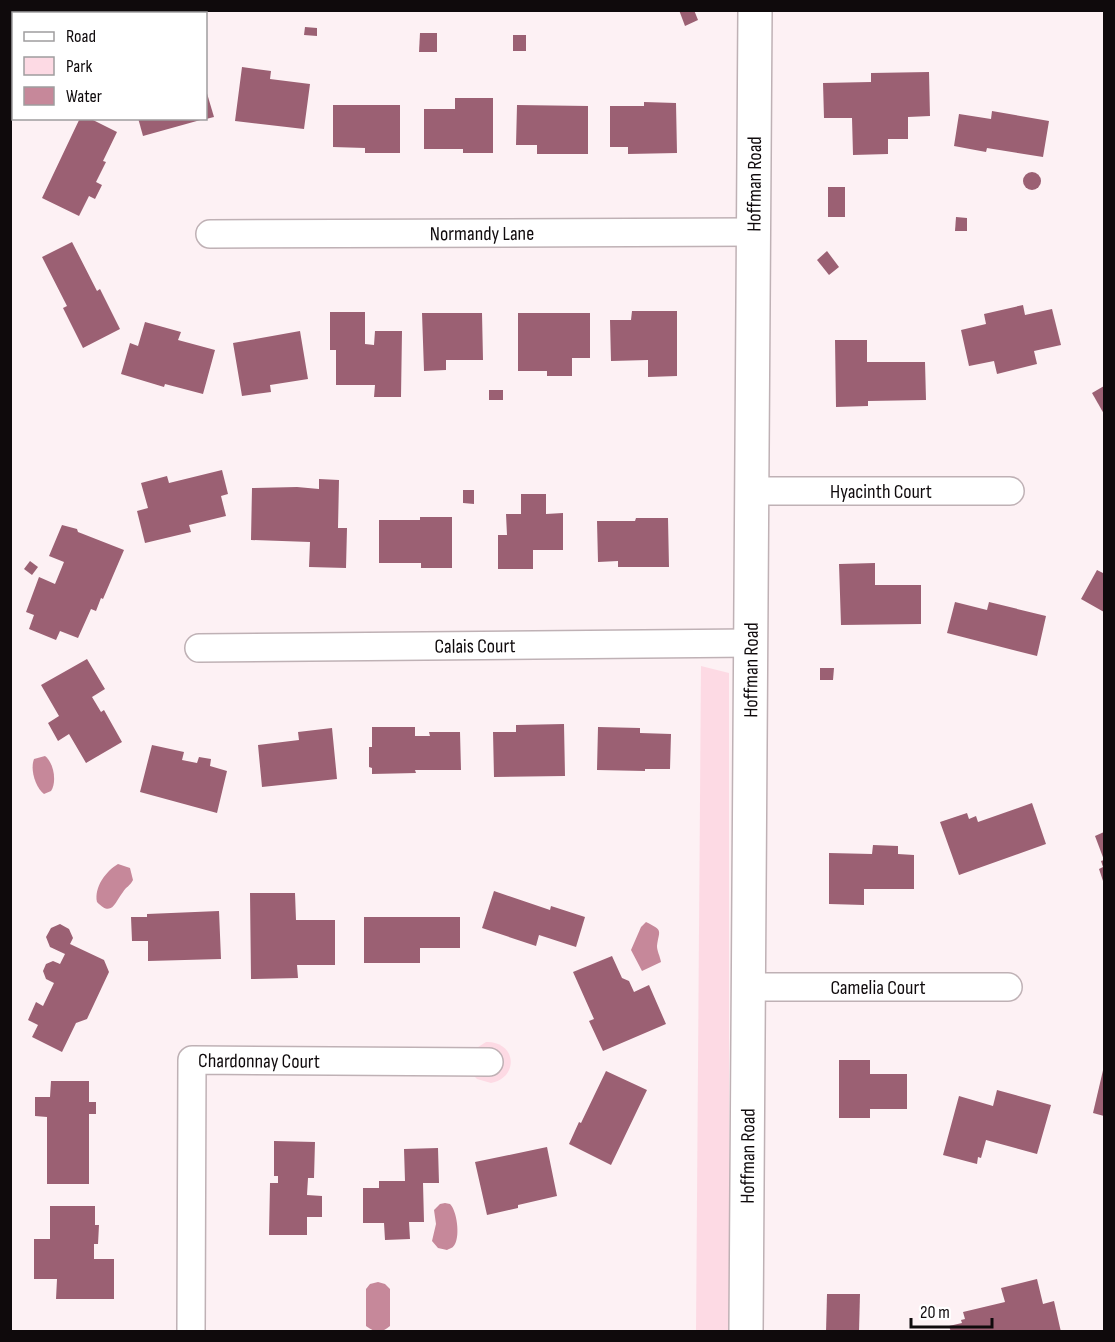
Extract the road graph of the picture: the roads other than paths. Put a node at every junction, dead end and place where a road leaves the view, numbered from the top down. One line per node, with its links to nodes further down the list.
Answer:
1 (755, 10): 2 (street, Hoffman Road)
2 (753, 232): 3 (street, Normandy Lane); 4 (street, Hoffman Road)
3 (210, 234)
4 (752, 491): 5 (street, Hyacinth Court); 6 (street, Hoffman Road)
5 (1010, 491)
6 (751, 643): 7 (street, Calais Court); 8 (street, Hoffman Road)
7 (199, 648)
8 (748, 987): 9 (street, Camelia Court); 12 (street, Hoffman Road)
9 (1008, 987)
10 (489, 1062): 11 (street, Chardonnay Court)
11 (191, 1332)
12 (746, 1332)

